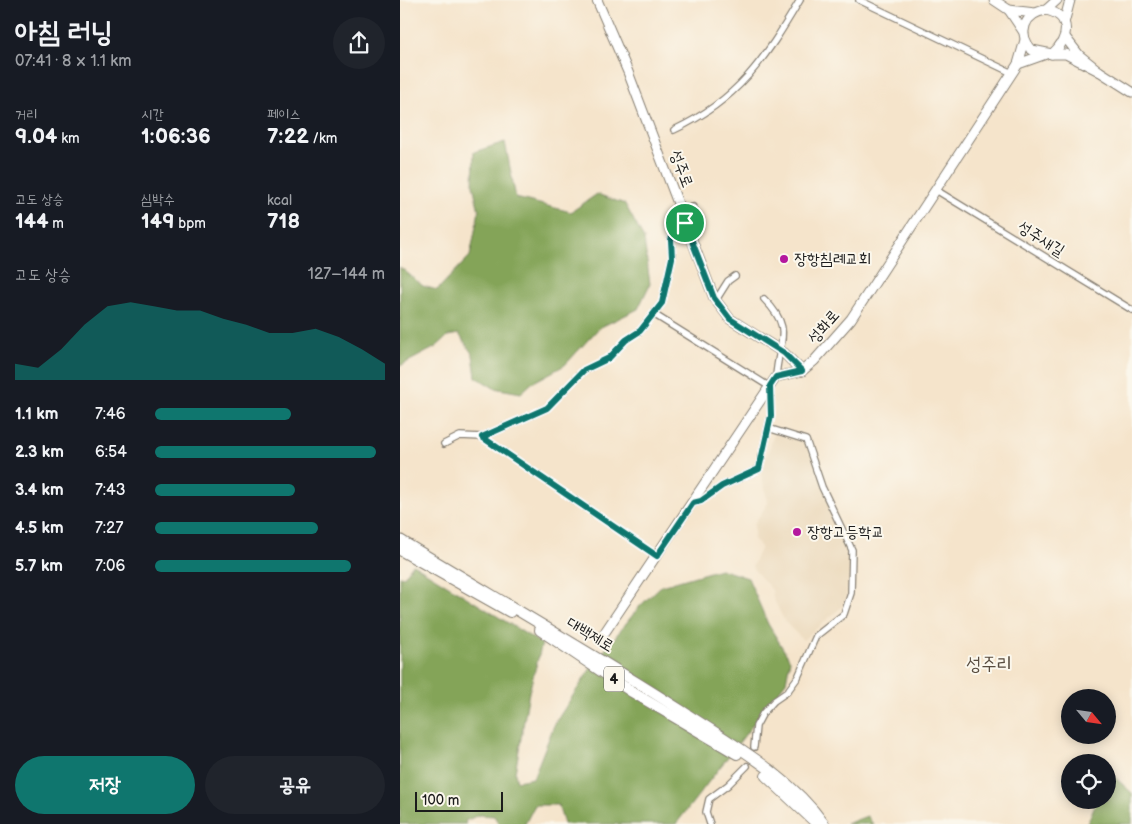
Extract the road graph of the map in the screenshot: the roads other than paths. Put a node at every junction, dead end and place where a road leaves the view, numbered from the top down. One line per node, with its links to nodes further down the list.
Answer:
1 (597, 0): 21 (street, 성주로)
2 (800, 0): 18 (street)
3 (859, 0): 16 (street)
4 (994, 0): 7 (street)
5 (1057, 0): 8 (street)
6 (1070, 0): 10 (street)
7 (1008, 10): 9 (street); 11 (street)
8 (1046, 10): 9 (street); 10 (street)
9 (1035, 13): 11 (street)
10 (1064, 23): 12 (street)
11 (1024, 36): 13 (street); 14 (street, 성화로)
12 (1065, 36): 13 (street); 15 (street)
13 (1049, 54): 14 (street); 15 (street)
14 (1018, 64): 16 (street, 성화로)
15 (1099, 71): 17 (street)
16 (1012, 73): 19 (street, 성화로)
17 (1132, 92)
18 (674, 130)
19 (936, 190): 26 (street, 성주새길); 29 (street, 성화로)
20 (693, 208): 21 (street)
21 (681, 212): 22 (street, 성주로)
22 (685, 223): 25 (street, 성주로); 27 (street)
23 (735, 276): 25 (street)
24 (764, 299): 28 (street)
25 (716, 300): 28 (street, 성주로)
26 (1132, 310)
27 (655, 315): 31 (street); 33 (street)
28 (780, 350): 29 (street, 성주로); 30 (street)
29 (802, 371): 30 (street, 성화로)
30 (776, 377): 31 (street)
31 (770, 386): 32 (street); 35 (street)
32 (768, 428): 35 (street); 40 (street)
33 (482, 437): 34 (street); 38 (street)
34 (444, 444)
35 (693, 503): 38 (street)
36 (400, 540): 44 (highway, 대백제로)
37 (400, 550): 43 (highway, 대백제로 / 4)
38 (657, 556): 39 (street)
39 (600, 638)
40 (754, 747)
41 (747, 766): 42 (street)
42 (710, 824)
43 (817, 824)
44 (824, 824)

